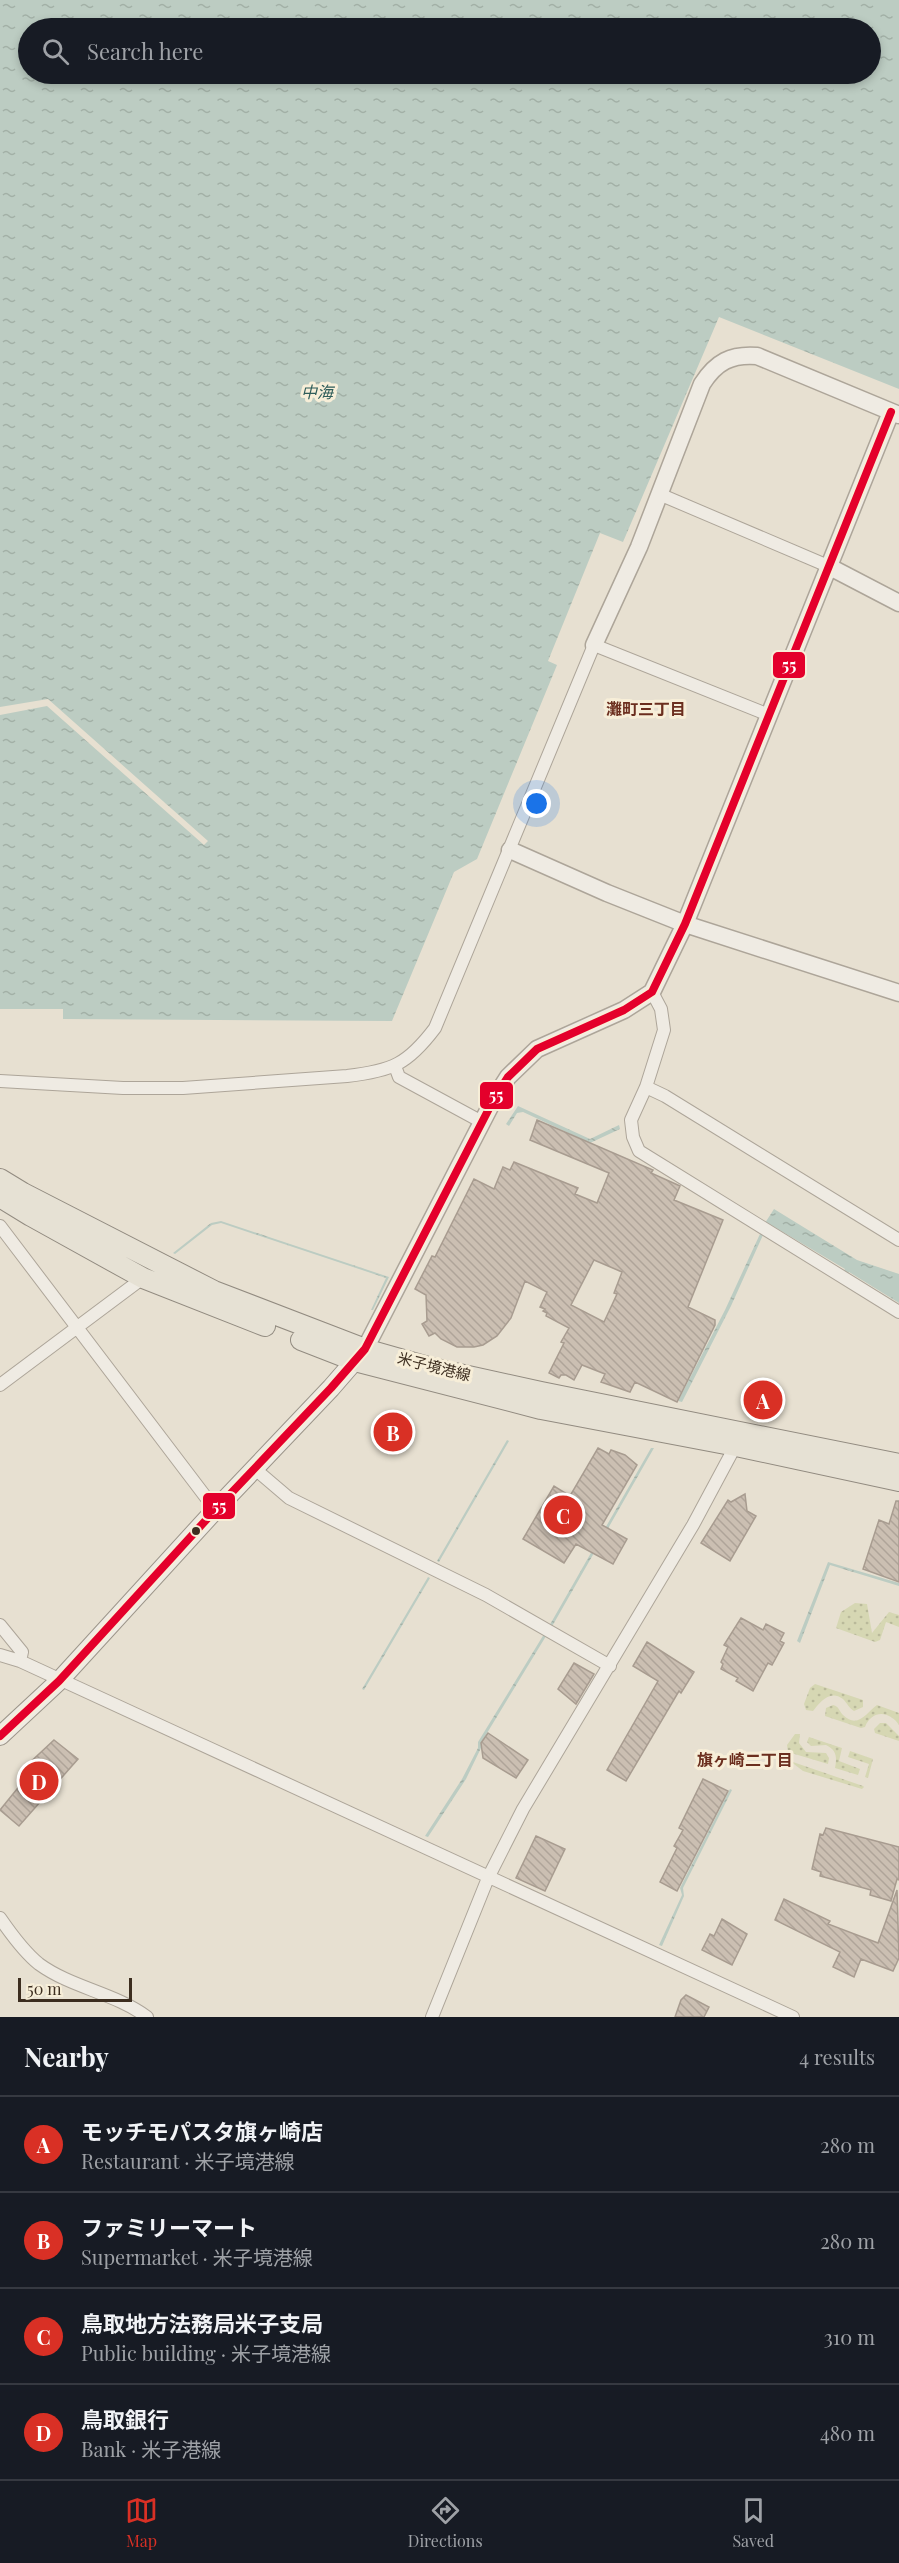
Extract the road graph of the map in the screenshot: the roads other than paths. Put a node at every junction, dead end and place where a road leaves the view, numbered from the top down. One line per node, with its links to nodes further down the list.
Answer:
1 (895, 413): 2 (street); 3 (street)
2 (659, 494): 3 (street); 5 (street)
3 (828, 567): 4 (street); 6 (street)
4 (899, 603)
5 (594, 645): 6 (street); 7 (street)
6 (769, 715): 8 (street)
7 (510, 850): 8 (street); 11 (street)
8 (685, 924): 9 (street); 10 (street)
9 (652, 992): 13 (street); 14 (street)
10 (899, 993)
11 (395, 1066): 12 (street); 14 (street)
12 (0, 1081)
13 (646, 1087): 18 (street); 20 (street)
14 (482, 1122): 22 (street)
15 (0, 1179): 22 (main road, 米子境港線)
16 (7, 1201): 17 (street); 19 (main road, 米子境港線)
17 (0, 1225): 21 (street)
18 (899, 1240)
19 (143, 1278): 21 (street); 22 (main road, 米子境港線)
20 (899, 1312)
21 (77, 1328): 23 (street); 28 (street)
22 (360, 1355): 24 (main road, 米子境港線); 26 (main road)
23 (0, 1385)
24 (740, 1439): 25 (main road, 米子境港線); 27 (main road, 米子境港線); 32 (street)
25 (899, 1464)
26 (255, 1469): 28 (main road); 32 (street)
27 (899, 1481)
28 (217, 1508): 33 (main road)
29 (0, 1624): 31 (street)
30 (0, 1655): 31 (street)
31 (20, 1662): 33 (street)
32 (610, 1666): 35 (street)
33 (59, 1680): 34 (main road); 35 (street)
34 (0, 1737)
35 (488, 1878): 37 (street); 39 (street)
36 (0, 1918): 38 (street)
37 (778, 2014): 40 (street)
38 (147, 2017)
39 (432, 2017)
40 (793, 2017)

